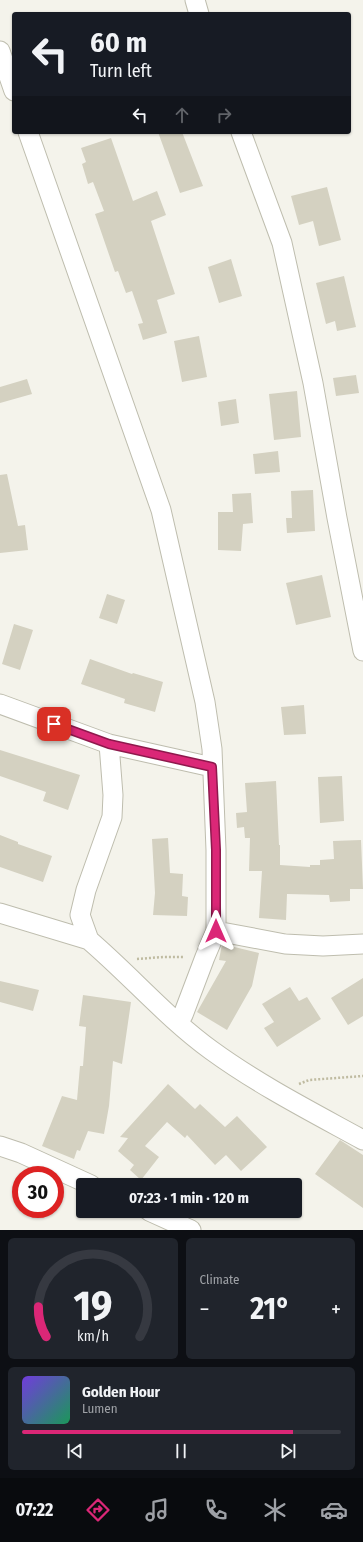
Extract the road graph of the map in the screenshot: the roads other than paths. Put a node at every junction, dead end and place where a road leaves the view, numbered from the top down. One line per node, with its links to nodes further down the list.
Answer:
1 (194, 0): 2 (street)
2 (199, 12)
3 (0, 50): 4 (street)
4 (12, 85)
5 (29, 134): 10 (street)
6 (242, 134): 7 (street)
7 (363, 651)
8 (0, 704): 9 (street)
9 (109, 744): 10 (street); 13 (street)
10 (212, 767): 12 (street)
11 (0, 913): 13 (street)
12 (216, 931): 14 (street); 15 (street)
13 (89, 940): 15 (street)
14 (363, 944)
15 (178, 1022): 16 (street)
16 (363, 1140)
17 (0, 1146): 18 (street)
18 (76, 1178)
19 (164, 1218): 20 (street)
20 (191, 1230)

